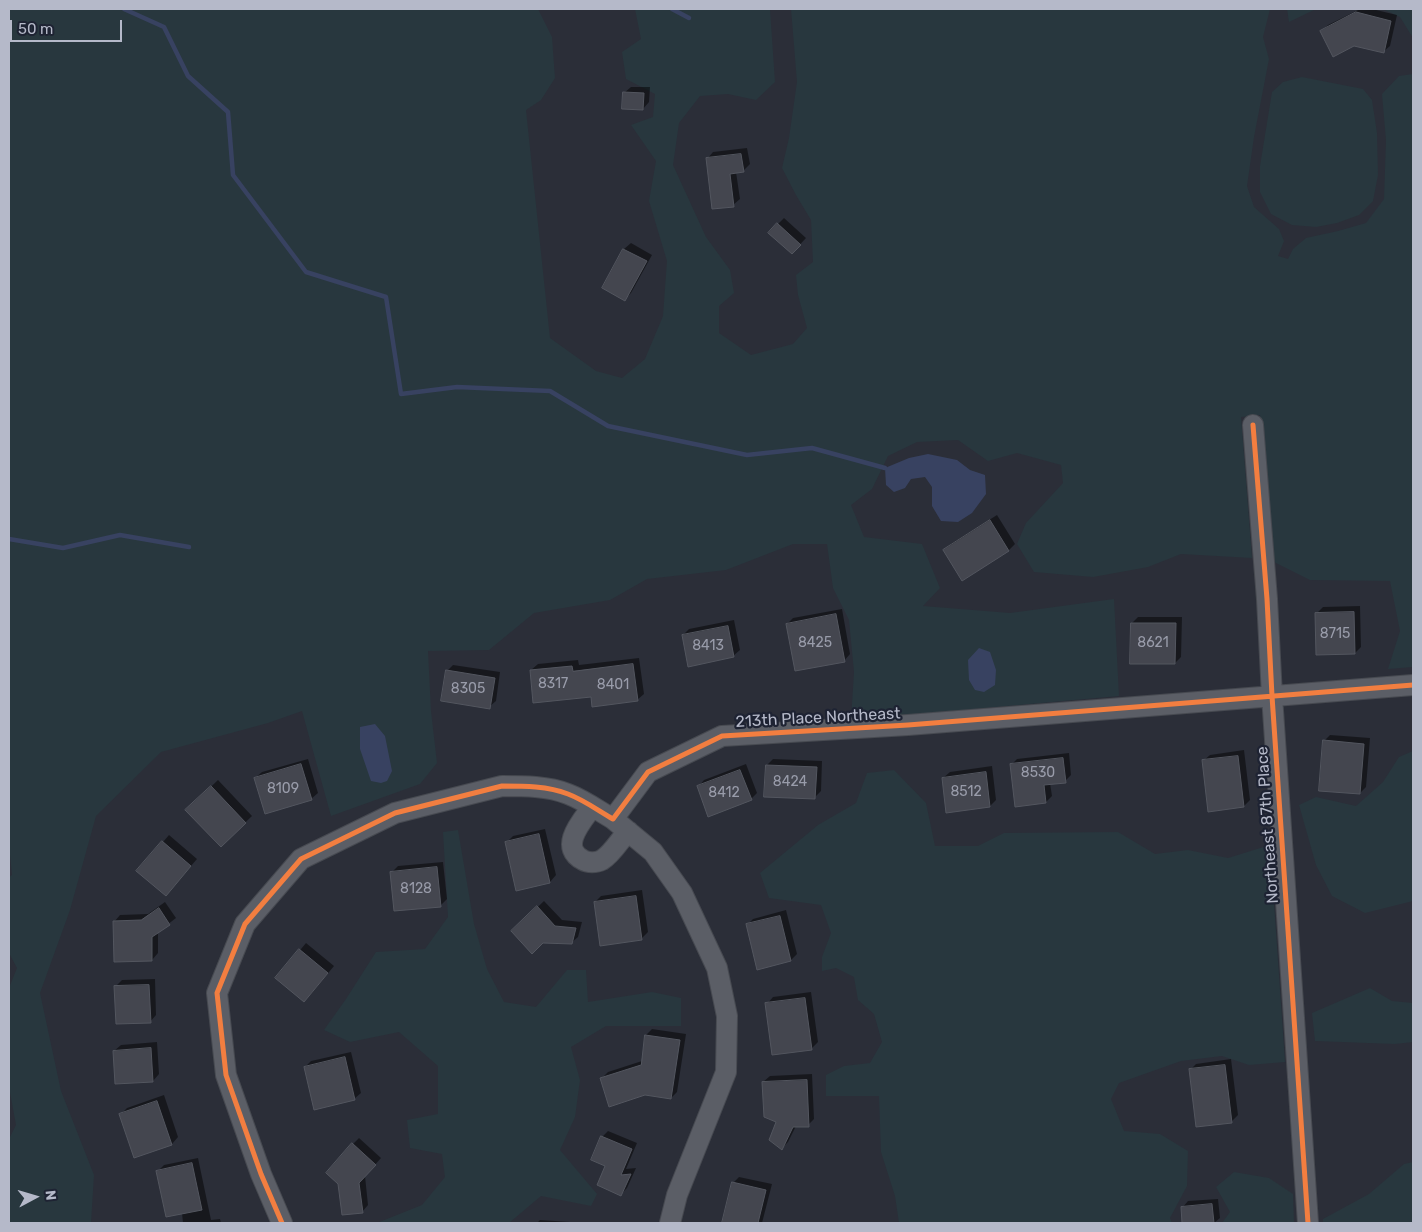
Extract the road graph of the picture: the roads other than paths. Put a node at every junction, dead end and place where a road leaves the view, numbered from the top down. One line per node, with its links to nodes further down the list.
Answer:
1 (1253, 424): 3 (street, Northeast 87th Place)
2 (1413, 685): 3 (street, 213th Place Northeast)
3 (1272, 696): 5 (street, 213th Place Northeast); 8 (street, Northeast 87th Place)
4 (592, 807): 5 (street); 5 (street, 213th Place Northeast); 6 (street)
5 (620, 825): 7 (street)
6 (282, 1223)
7 (670, 1223)
8 (1308, 1223)

